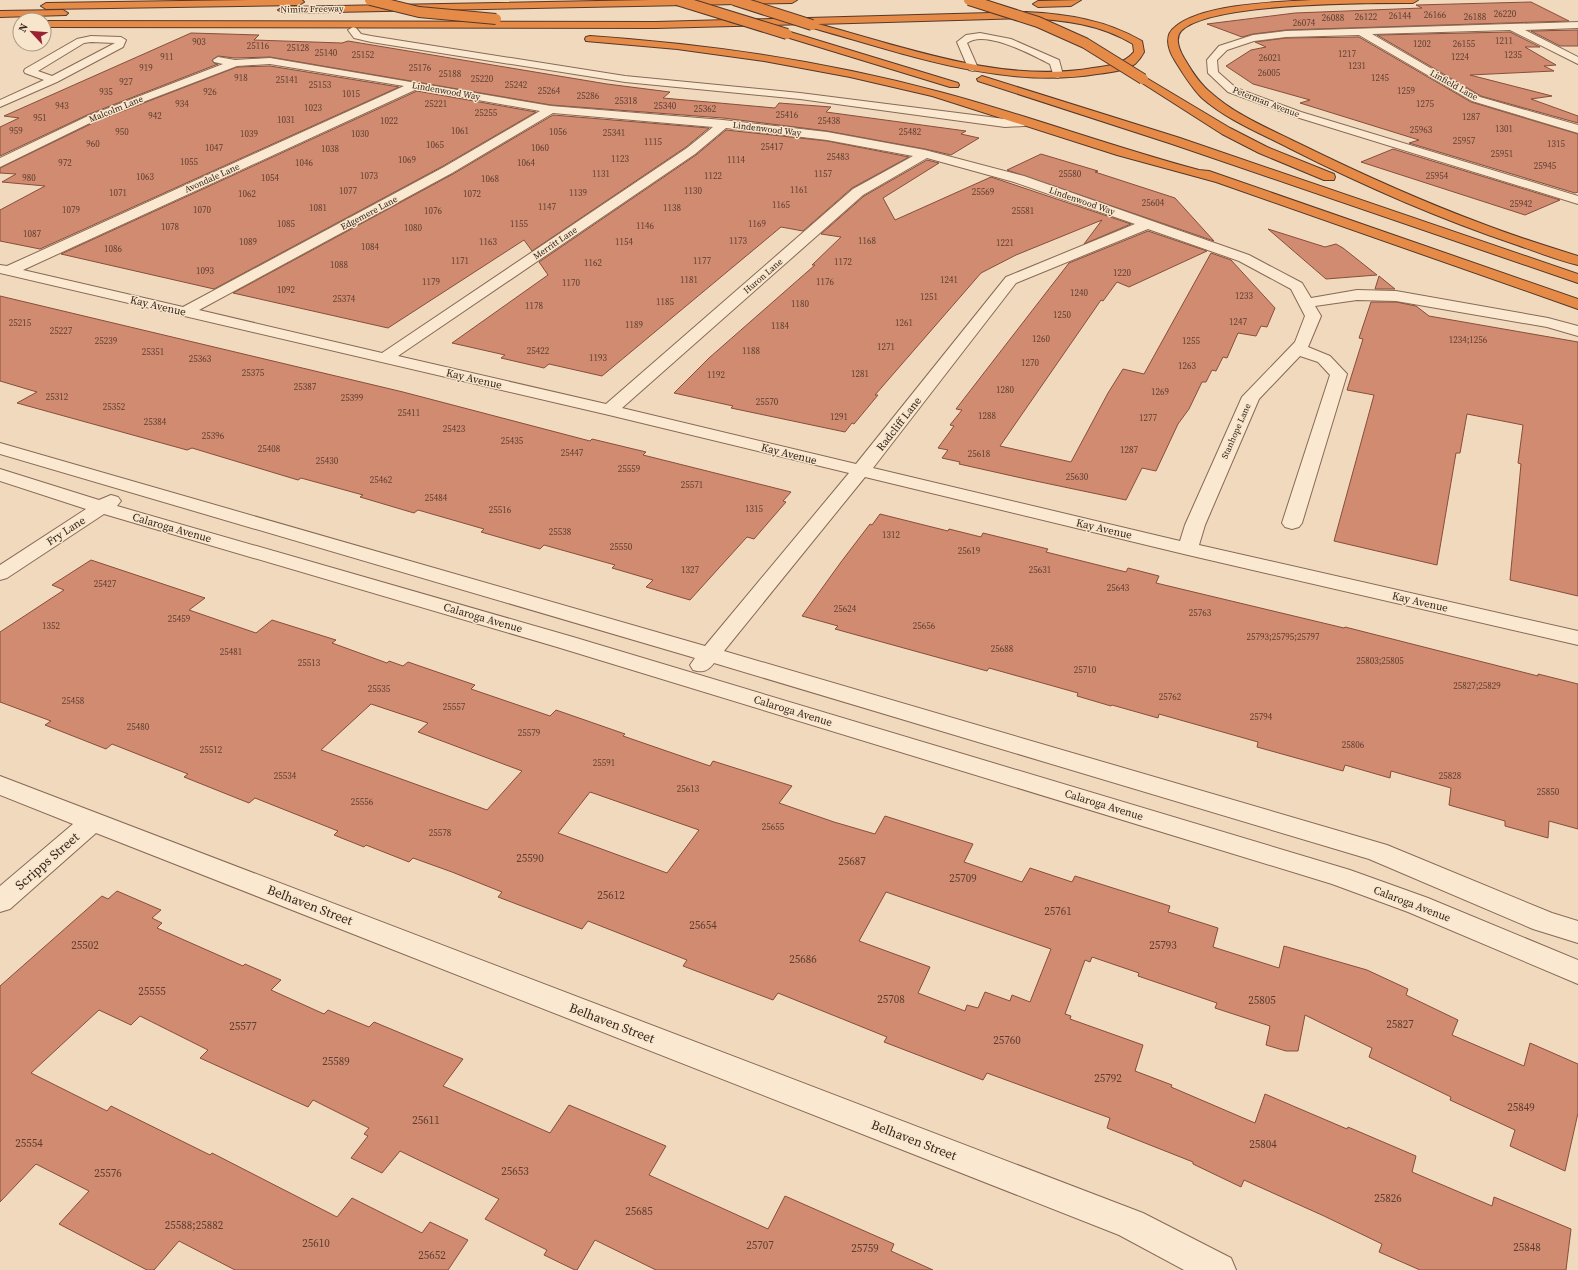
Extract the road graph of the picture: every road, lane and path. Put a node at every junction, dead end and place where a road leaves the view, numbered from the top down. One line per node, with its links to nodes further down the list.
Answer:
1 (148, 0): 11 (highway)
2 (370, 0): 16 (highway, bridge)
3 (402, 0): 15 (highway)
4 (677, 0): 17 (highway, bridge)
5 (681, 0): 17 (highway, bridge)
6 (734, 0): 23 (highway, bridge)
7 (792, 0): 18 (highway, Nimitz Freeway)
8 (969, 0): 49 (highway, bridge)
9 (1076, 0): 13 (highway)
10 (1413, 0): 49 (highway)
11 (45, 1)
12 (1013, 4): 14 (highway)
13 (1027, 4)
14 (960, 6)
15 (0, 7)
16 (922, 8)
17 (707, 9): 37 (highway, bridge)
18 (0, 14)
19 (0, 24): 20 (highway)
20 (12, 24)
21 (52, 24): 22 (highway)
22 (198, 25): 26 (highway); 34 (highway)
23 (812, 25): 33 (highway); 52 (highway)
24 (1578, 25): 25 (street, Peterman Avenue)
25 (1511, 26): 27 (street, Peterman Avenue); 31 (street)
26 (353, 30): 28 (highway); 40 (street)
27 (1361, 32): 43 (street, Linfield Lane); 47 (street, Peterman Avenue)
28 (523, 35)
29 (576, 38): 40 (highway)
30 (218, 60): 32 (street, Lindenwood Way)
31 (1578, 61)
32 (235, 63): 36 (street, Lindenwood Way); 45 (street, Malcolm Lane)
33 (973, 68): 34 (highway); 34 (street)
34 (1058, 75)
35 (53, 80): 35 (street); 38 (street)
36 (416, 86): 39 (street, Lindenwood Way); 51 (street, Avondale Lane)
37 (965, 88)
38 (0, 104)
39 (551, 109): 41 (street, Lindenwood Way); 56 (street, Edgemere Lane)
40 (1024, 122): 46 (highway)
41 (723, 124): 44 (street, Lindenwood Way); 59 (street, Merritt Lane)
42 (1077, 127): 46 (highway)
43 (1578, 128)
44 (925, 154): 48 (street, Lindenwood Way); 60 (street, Huron Lane)
45 (0, 163)
46 (1219, 179): 55 (highway)
47 (1578, 200)
48 (1148, 224): 53 (street, Lindenwood Way); 62 (street, Radcliff Lane)
49 (1482, 229): 50 (highway)
50 (1578, 261)
51 (4, 270): 56 (street, Kay Avenue)
52 (1578, 278)
53 (1297, 286): 54 (street, Stanhope Lane)
54 (1306, 303): 57 (street); 58 (street, Stanhope Lane)
55 (1578, 304)
56 (185, 312): 59 (street, Kay Avenue)
57 (1578, 331)
58 (1297, 349): 66 (street); 67 (street, Stanhope Lane)
59 (385, 358): 60 (street, Kay Avenue)
60 (609, 410): 62 (street, Kay Avenue)
61 (0, 448): 64 (street)
62 (860, 471): 67 (street, Kay Avenue); 70 (street, Radcliff Lane)
63 (0, 476): 65 (street, Calaroga Avenue)
64 (132, 487): 65 (street, Fry Lane); 70 (street)
65 (101, 508): 68 (street, Fry Lane); 71 (street, Calaroga Avenue)
66 (1292, 523)
67 (1188, 549): 69 (street, Kay Avenue)
68 (0, 574)
69 (1578, 638)
70 (709, 655): 71 (street, Radcliff Lane); 75 (street)
71 (689, 679): 76 (street, Calaroga Avenue)
72 (0, 785): 73 (street, Belhaven Street)
73 (93, 821): 74 (street, Scripps Street); 77 (street, Belhaven Street)
74 (0, 902)
75 (1578, 932)
76 (1578, 972)
77 (1219, 1270)

